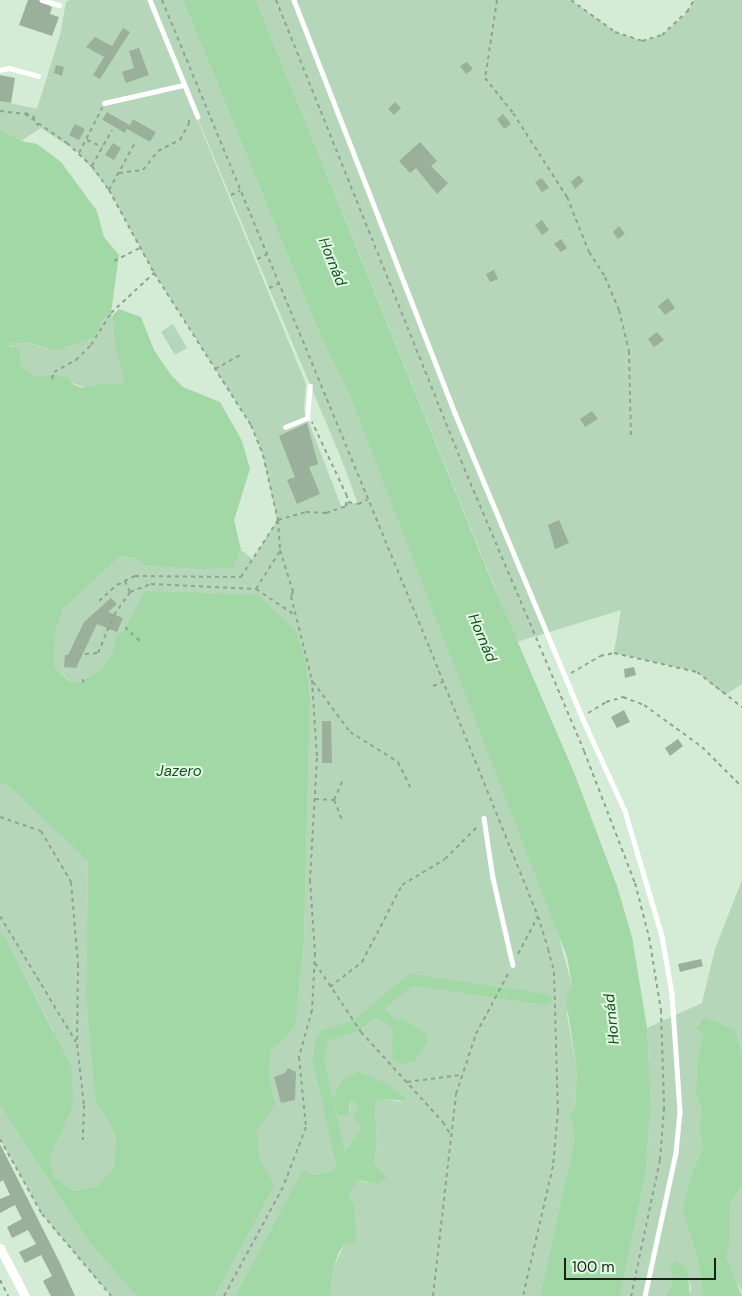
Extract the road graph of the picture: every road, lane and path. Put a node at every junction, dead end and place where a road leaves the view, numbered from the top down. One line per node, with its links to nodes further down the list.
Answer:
1 (42, 0): 9 (lane)
2 (150, 0): 12 (lane)
3 (162, 0): 25 (path)
4 (276, 0): 88 (path)
5 (294, 0): 53 (lane)
6 (497, 0): 40 (path)
7 (571, 0): 8 (path)
8 (694, 0)
9 (59, 5)
10 (0, 70): 11 (lane)
11 (38, 76)
12 (184, 85): 13 (lane); 14 (lane)
13 (190, 99): 16 (lane); 23 (path)
14 (104, 103): 18 (path)
15 (0, 111): 21 (path)
16 (198, 117)
17 (112, 130): 20 (path)
18 (86, 140): 20 (path); 21 (path)
19 (136, 141): 23 (path)
20 (102, 148): 22 (path)
21 (79, 153): 22 (path)
22 (92, 166): 24 (path)
23 (119, 173): 24 (path)
24 (109, 190): 27 (path)
25 (240, 191): 26 (path); 28 (path)
26 (231, 195)
27 (139, 247): 30 (path); 31 (path)
28 (266, 255): 29 (path); 32 (path)
29 (257, 259)
30 (114, 261)
31 (154, 273): 35 (path); 36 (path)
32 (278, 284): 33 (path); 41 (path)
33 (269, 288)
34 (240, 355): 35 (path)
35 (215, 369): 43 (path)
36 (52, 379)
37 (310, 386): 38 (lane)
38 (309, 413): 39 (lane); 42 (path)
39 (285, 427)
40 (631, 440)
41 (367, 500): 42 (path); 56 (path)
42 (347, 502): 43 (path)
43 (278, 520): 44 (path); 45 (path)
44 (280, 550): 46 (path); 49 (path)
45 (125, 580): 47 (path); 48 (path)
46 (256, 589): 47 (path); 49 (path)
47 (130, 592): 52 (path)
48 (99, 601)
49 (295, 615): 55 (path)
50 (125, 627): 51 (path)
51 (142, 643)
52 (85, 654)
53 (566, 676): 59 (path); 60 (lane)
54 (82, 679): 57 (path)
55 (312, 680): 63 (path); 64 (path)
56 (443, 682): 58 (path); 70 (path)
57 (86, 686)
58 (434, 686)
59 (742, 708)
60 (582, 718): 62 (path); 89 (lane)
61 (342, 782): 65 (path)
62 (742, 787)
63 (411, 789)
64 (315, 799): 65 (path); 71 (path)
65 (334, 800): 68 (path)
66 (0, 817): 74 (path)
67 (484, 818): 72 (lane); 73 (path)
68 (342, 820)
69 (0, 916): 74 (path)
70 (538, 916): 72 (path); 87 (path)
71 (315, 963): 73 (path); 85 (path)
72 (513, 965): 75 (path)
73 (330, 987): 76 (path)
74 (77, 1044): 79 (path)
75 (462, 1075): 76 (path); 77 (path)
76 (407, 1082): 77 (path)
77 (452, 1137): 86 (path)
78 (0, 1139): 84 (path)
79 (83, 1140)
80 (0, 1248): 83 (street)
81 (0, 1280): 82 (path)
82 (8, 1296)
83 (25, 1296)
84 (111, 1296)
85 (224, 1296)
86 (433, 1296)
87 (523, 1296)
88 (632, 1296)
89 (645, 1296)

